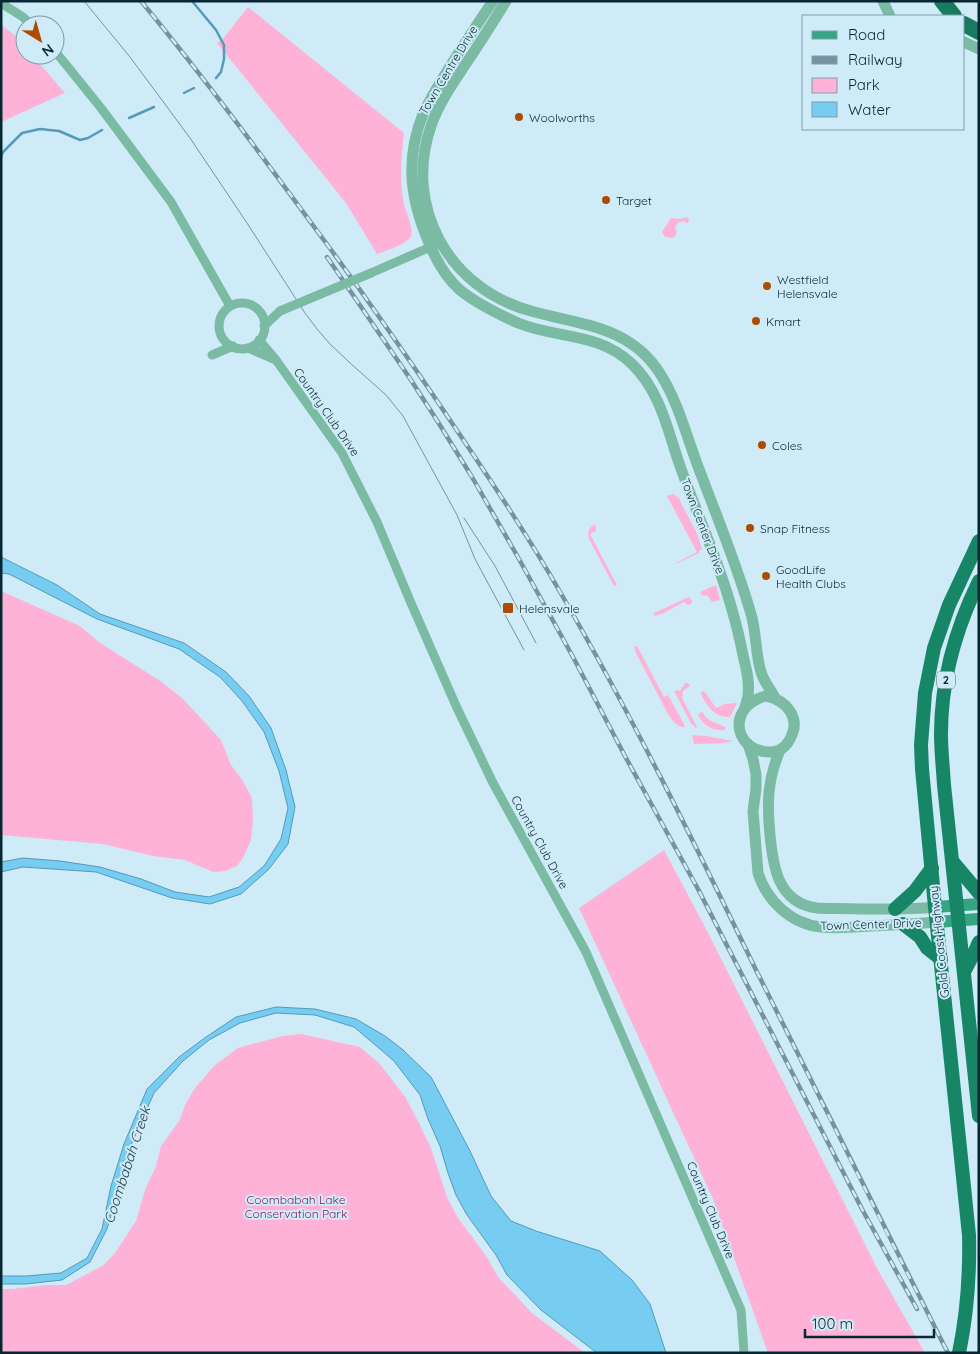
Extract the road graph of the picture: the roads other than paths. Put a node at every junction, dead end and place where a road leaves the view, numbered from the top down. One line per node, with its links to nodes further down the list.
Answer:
1 (492, 1): 17 (street, Town Centre Drive)
2 (506, 1): 17 (street, Town Centre Drive)
3 (883, 1): 8 (street)
4 (891, 1): 9 (street)
5 (942, 1): 10 (street); 11 (highway)
6 (1, 2): 7 (street)
7 (20, 15)
8 (890, 15)
9 (890, 15)
10 (942, 15)
11 (953, 15)
12 (965, 25): 13 (highway)
13 (979, 32)
14 (965, 42): 15 (street)
15 (979, 49)
16 (65, 63): 18 (street)
17 (436, 245): 19 (street, bridge); 26 (street, Town Centre Drive); 28 (street, Town Centre Drive)
18 (230, 306): 20 (street); 22 (street)
19 (280, 311): 20 (street); 21 (street)
20 (262, 315): 21 (street)
21 (264, 326): 23 (street)
22 (224, 339): 24 (street); 24 (street)
23 (260, 340): 25 (street); 27 (street, Country Club Drive)
24 (233, 346): 25 (street)
25 (248, 348): 27 (street)
26 (624, 357): 31 (street, Town Center Drive)
27 (276, 360): 52 (street, Country Club Drive)
28 (696, 462): 30 (street, Town Center Drive)
29 (979, 541): 38 (highway, Gold Coast Highway / 2)
30 (733, 557): 31 (street); 33 (street, Town Center Drive)
31 (717, 564): 34 (street, Town Center Drive)
32 (979, 581): 37 (highway, Gold Coast Highway / 2)
33 (775, 698): 34 (street); 36 (street)
34 (745, 708): 35 (street)
35 (748, 744): 36 (street); 47 (street, Town Center Drive)
36 (780, 750): 43 (street, Town Center Drive)
37 (953, 862): 39 (highway); 41 (highway, Gold Coast Highway / 2)
38 (932, 868): 42 (highway, Gold Coast Highway / 2); 43 (highway)
39 (979, 893)
40 (979, 904): 41 (main road)
41 (957, 905): 42 (main road); 45 (highway, Gold Coast Highway / 2)
42 (935, 907): 43 (street, Town Center Drive); 46 (highway, Gold Coast Highway / 2)
43 (895, 909)
44 (979, 918): 45 (main road, Town Center Drive)
45 (959, 920): 46 (main road, Town Center Drive); 50 (highway, Gold Coast Highway / 2)
46 (936, 922): 47 (street, Town Center Drive); 49 (highway, Gold Coast Highway / 2)
47 (903, 924): 49 (highway)
48 (979, 942): 50 (highway)
49 (941, 959): 53 (highway, Gold Coast Highway / 2)
50 (964, 972): 51 (highway, Gold Coast Highway / 2)
51 (979, 1116)
52 (744, 1353)
53 (959, 1353)

